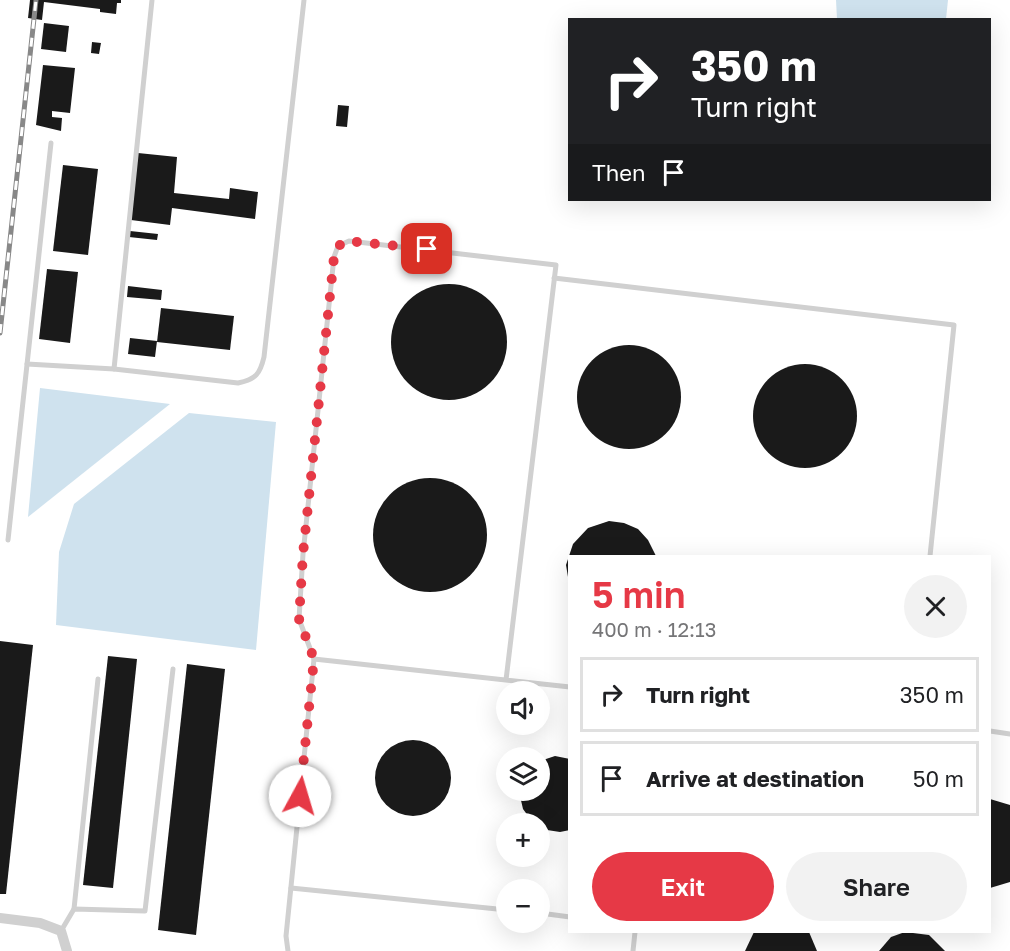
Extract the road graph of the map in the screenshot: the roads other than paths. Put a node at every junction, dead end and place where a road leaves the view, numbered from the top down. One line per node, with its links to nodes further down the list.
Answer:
1 (152, 0): 6 (lane)
2 (304, 0): 6 (lane)
3 (51, 143): 5 (lane)
4 (554, 278): 8 (lane); 9 (lane); 12 (lane)
5 (27, 364): 6 (lane); 7 (lane)
6 (114, 369)
7 (8, 540)
8 (930, 555)
9 (314, 659): 12 (lane); 16 (lane)
10 (173, 669): 17 (lane)
11 (98, 679): 17 (lane)
12 (506, 680): 13 (lane)
13 (568, 687)
14 (991, 732): 15 (lane)
15 (1010, 734)
16 (291, 888): 18 (lane); 25 (lane)
17 (74, 909): 22 (lane)
18 (496, 909)
19 (550, 915): 20 (lane)
20 (568, 916)
21 (0, 918): 22 (street)
22 (61, 931): 24 (street)
23 (635, 933): 26 (lane)
24 (67, 951)
25 (288, 951)
26 (633, 951)

